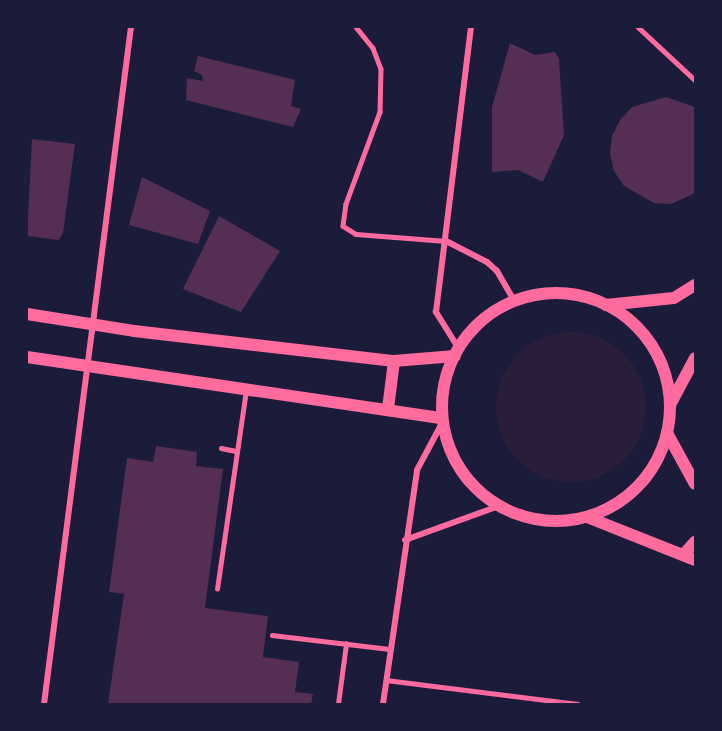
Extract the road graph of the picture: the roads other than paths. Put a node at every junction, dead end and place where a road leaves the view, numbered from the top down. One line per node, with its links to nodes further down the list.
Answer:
1 (131, 27): 11 (street)
2 (356, 27): 6 (lane)
3 (471, 27): 6 (street)
4 (638, 27): 5 (lane)
5 (695, 80)
6 (446, 241): 8 (street); 12 (street)
7 (695, 285): 9 (main road)
8 (514, 301): 9 (main road); 12 (main road)
9 (606, 304): 18 (main road)
10 (27, 314): 11 (main road)
11 (93, 324): 15 (main road); 16 (street)
12 (457, 352): 15 (main road); 20 (main road)
13 (27, 357): 16 (main road)
14 (695, 358): 18 (main road)
15 (394, 360): 19 (main road)
16 (88, 364): 17 (main road); 36 (street)
17 (246, 389): 19 (main road); 23 (lane)
18 (670, 405): 21 (main road)
19 (388, 409): 20 (main road)
20 (440, 422): 25 (main road); 27 (street)
21 (667, 433): 24 (main road); 26 (main road)
22 (221, 448): 23 (lane)
23 (236, 451): 30 (lane)
24 (695, 484)
25 (500, 507): 26 (main road); 27 (street)
26 (587, 517): 29 (main road)
27 (405, 540): 33 (street)
28 (695, 542): 29 (main road)
29 (690, 556)
30 (217, 589)
31 (272, 635): 32 (lane)
32 (346, 644): 33 (lane); 37 (lane)
33 (389, 650): 34 (street)
34 (386, 680): 35 (lane); 38 (street)
35 (530, 697): 39 (lane); 40 (lane)
36 (45, 704)
37 (338, 704)
38 (383, 704)
39 (528, 704)
40 (578, 704)

